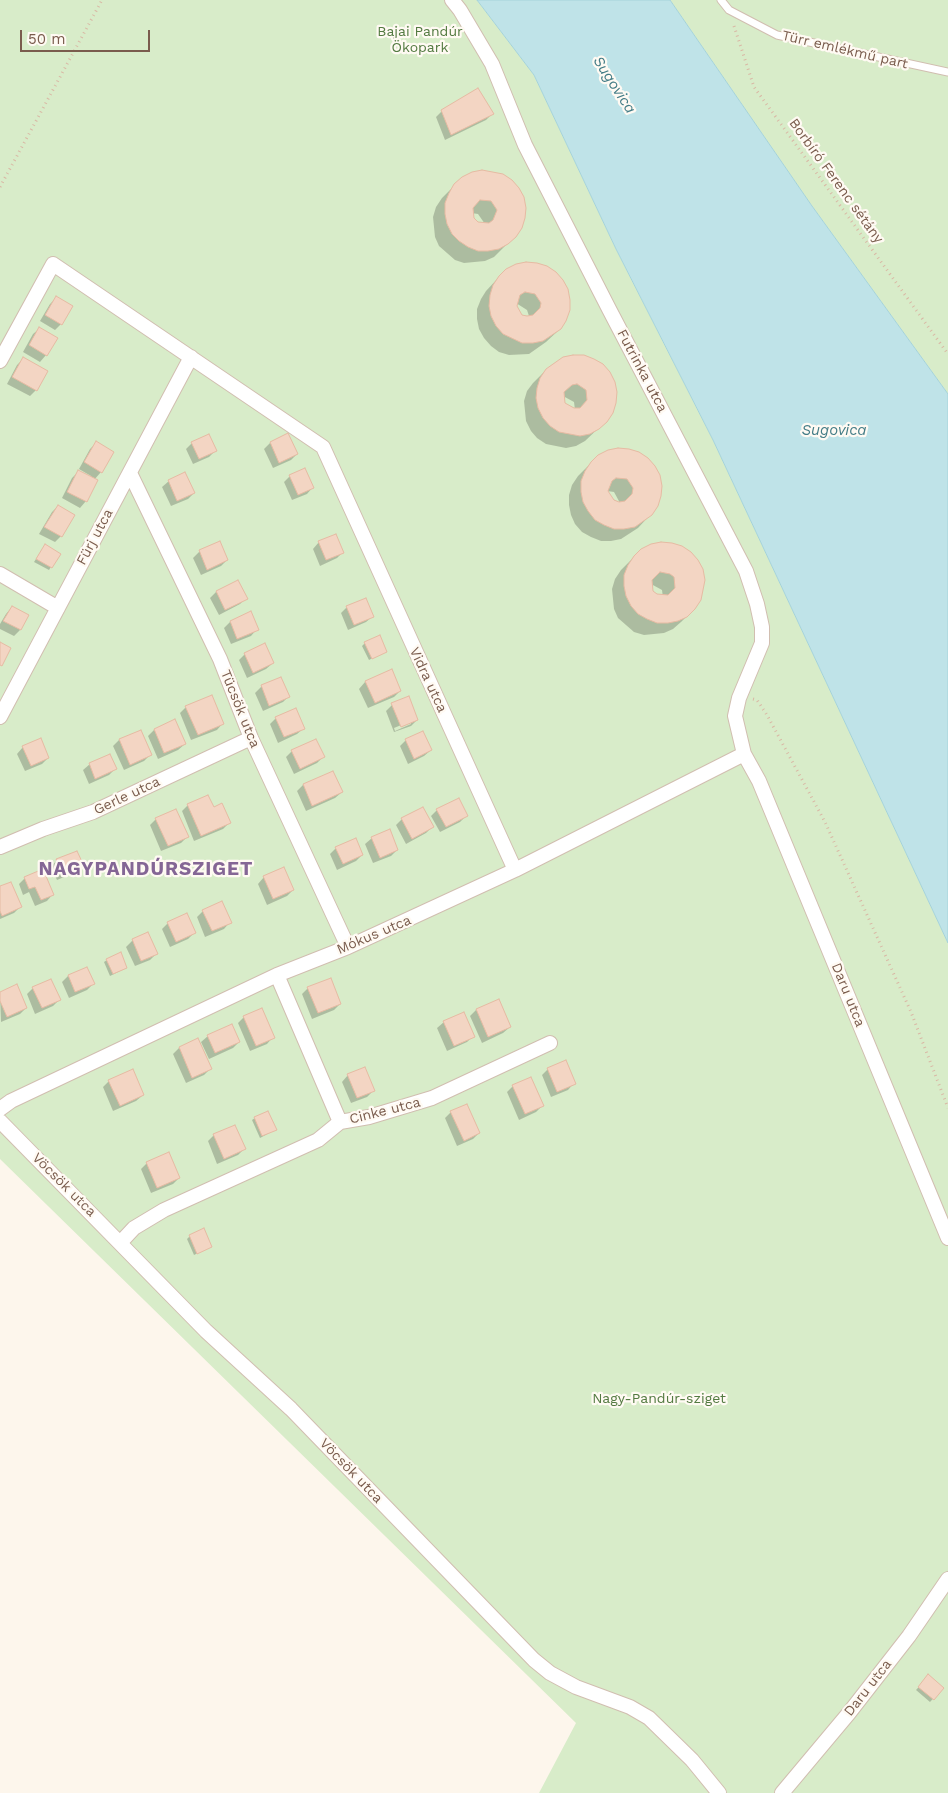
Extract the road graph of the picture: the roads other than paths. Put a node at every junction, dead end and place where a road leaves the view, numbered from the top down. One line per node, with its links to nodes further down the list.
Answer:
1 (452, 0): 11 (street, Futrinka utca)
2 (721, 0): 3 (lane, Türr emlékmű part)
3 (948, 72)
4 (191, 357): 5 (street, Vidra utca); 6 (street, Fürj utca); 13 (street, Vidra utca)
5 (0, 361)
6 (130, 473): 8 (street, Fürj utca); 10 (street, Tücsök utca)
7 (0, 574): 8 (street)
8 (58, 608): 9 (street, Fürj utca)
9 (0, 717)
10 (251, 738): 12 (street, Gerle utca); 14 (street, Tücsök utca)
11 (744, 754): 13 (street, Mókus utca); 20 (street, Daru utca)
12 (0, 847)
13 (515, 870): 14 (street, Mókus utca)
14 (348, 947): 15 (street, Mókus utca)
15 (277, 975): 17 (street, Mókus utca); 19 (street)
16 (550, 1043): 19 (street, Cinke utca)
17 (0, 1109)
18 (0, 1121): 21 (street, Vöcsök utca)
19 (340, 1122): 21 (street, Cinke utca)
20 (948, 1238)
21 (120, 1243): 23 (street, Vöcsök utca)
22 (948, 1579): 24 (street, Daru utca)
23 (719, 1793)
24 (782, 1793)

